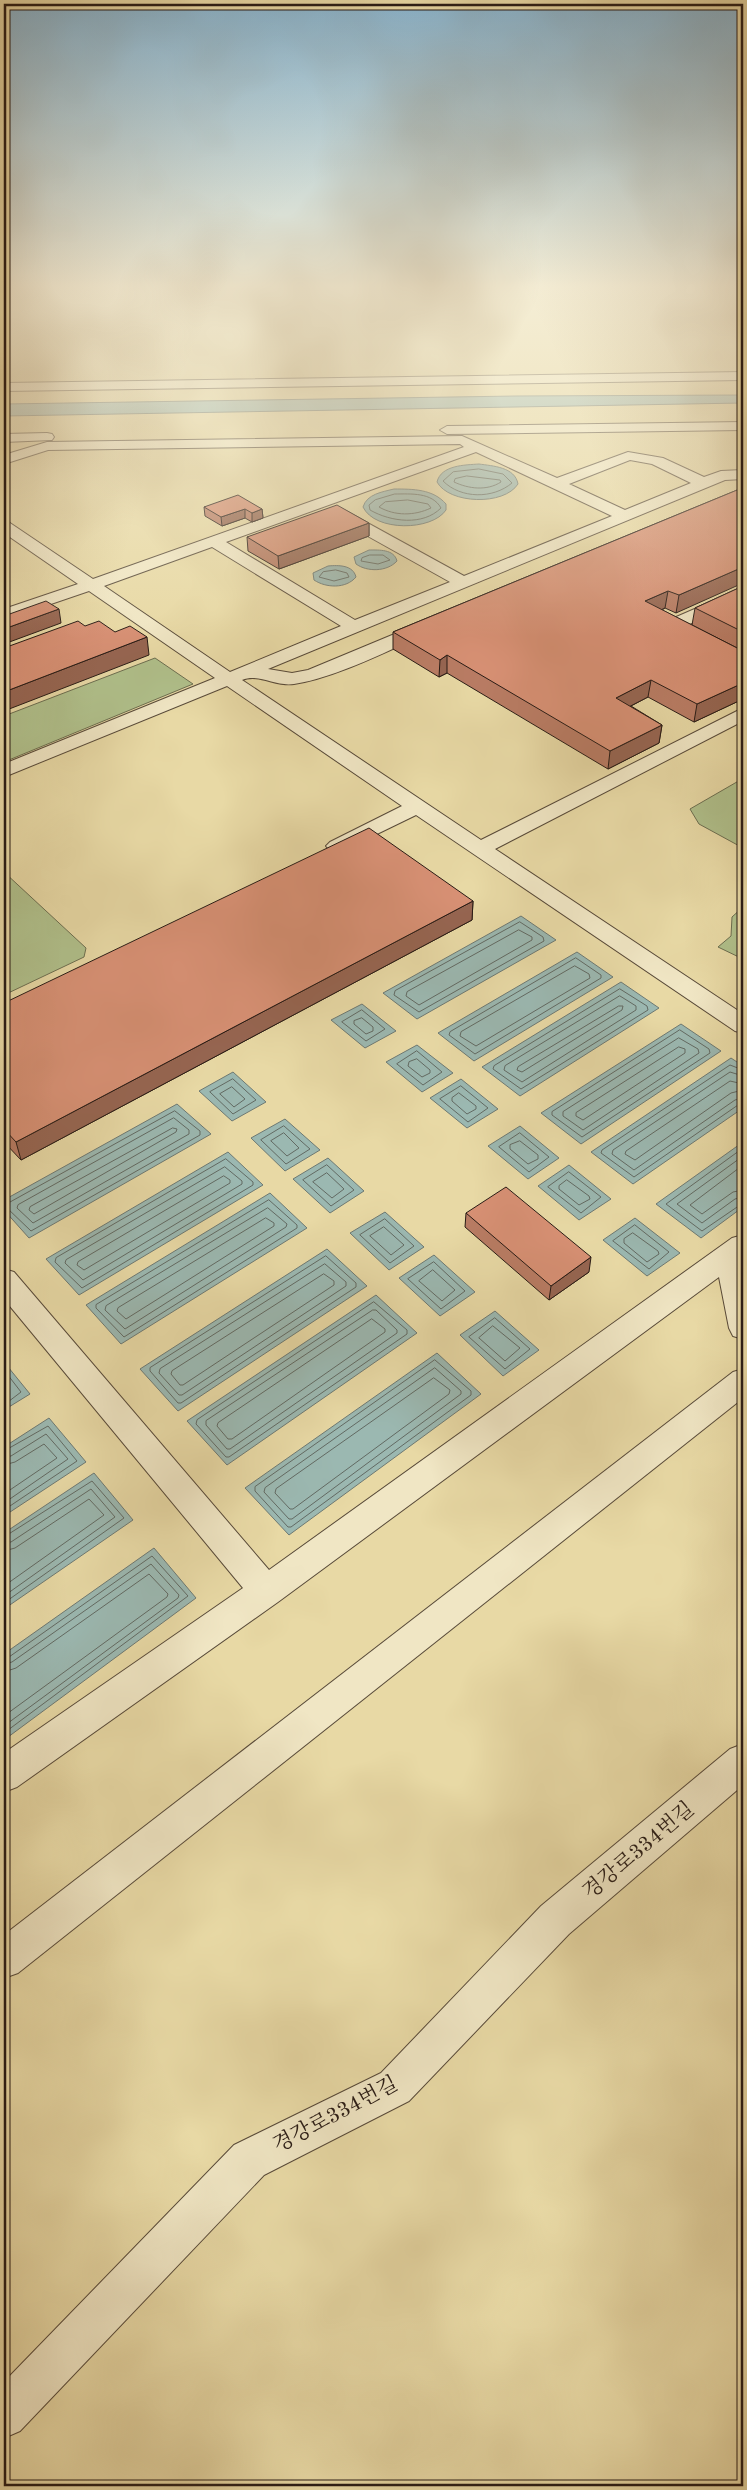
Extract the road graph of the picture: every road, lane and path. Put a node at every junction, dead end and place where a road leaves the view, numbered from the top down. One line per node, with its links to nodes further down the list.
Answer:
1 (743, 426): 2 (street)
2 (4, 438)
3 (477, 447): 4 (street); 7 (street); 8 (street)
4 (4, 460)
5 (743, 475): 6 (street)
6 (704, 483): 7 (street); 9 (street)
7 (556, 484): 9 (street)
8 (319, 503): 11 (street); 12 (street)
9 (625, 516): 12 (street)
10 (4, 526): 13 (street)
11 (213, 541): 13 (street); 17 (street)
12 (464, 583): 17 (street)
13 (91, 585): 15 (street); 20 (street)
14 (743, 593): 18 (street)
15 (4, 615)
16 (442, 621): 19 (street)
17 (354, 627): 19 (street)
18 (691, 634)
19 (252, 670): 20 (street)
20 (231, 679): 22 (street); 23 (street)
21 (743, 714): 24 (street)
22 (4, 771)
23 (417, 808): 24 (street); 25 (street)
24 (479, 849): 26 (street)
25 (318, 855)
26 (743, 1025)
27 (736, 1249): 29 (street); 31 (street)
28 (4, 1280): 31 (street)
29 (743, 1328)
30 (743, 1380): 34 (street)
31 (266, 1591): 33 (street)
32 (743, 1762): 35 (street, 경강로334번길)
33 (4, 1774)
34 (4, 1959)
35 (4, 2415)

